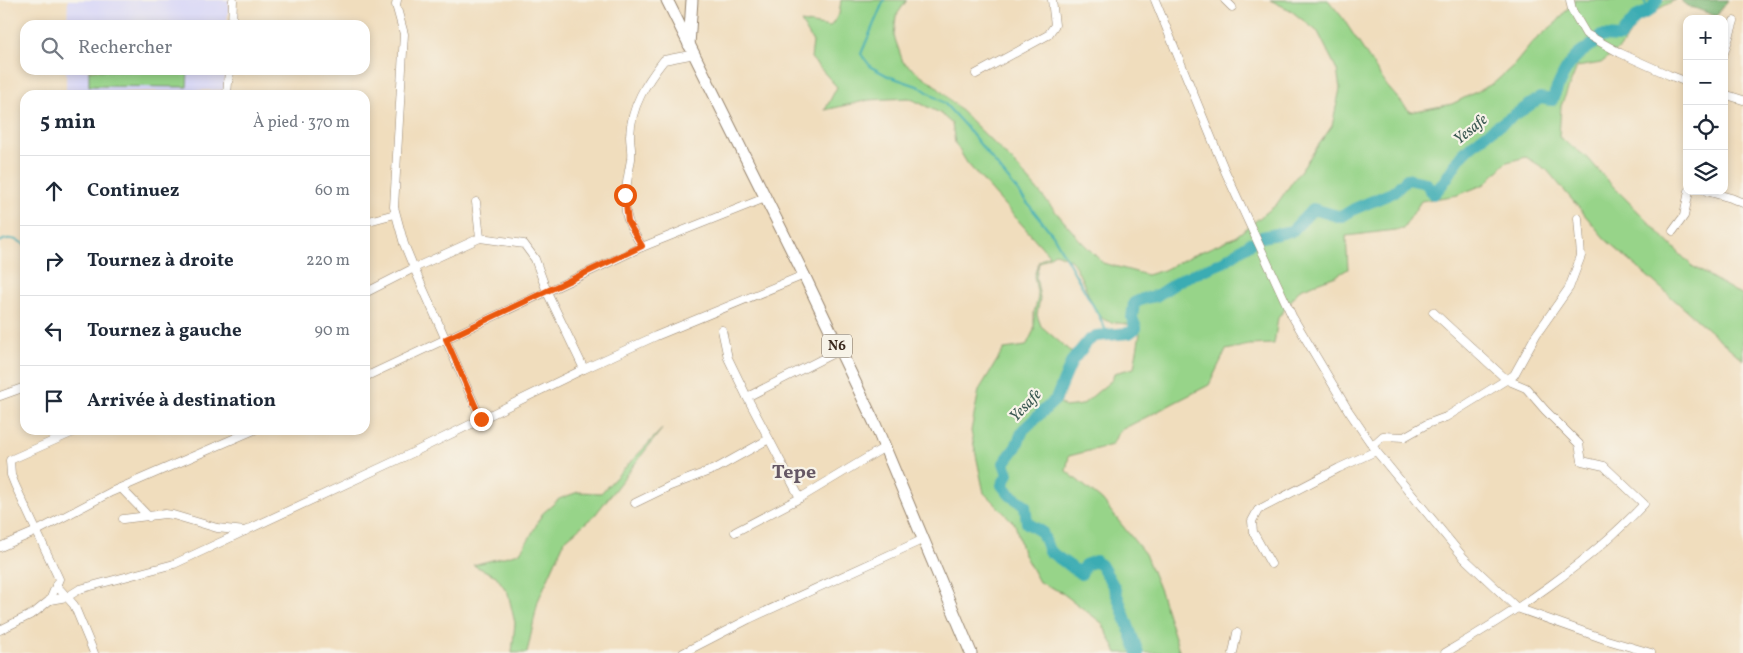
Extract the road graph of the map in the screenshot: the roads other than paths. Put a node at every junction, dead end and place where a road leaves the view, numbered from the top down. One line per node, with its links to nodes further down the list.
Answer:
1 (233, 0): 10 (street)
2 (397, 0): 25 (street)
3 (667, 0): 13 (highway, N6)
4 (692, 0): 13 (highway, N6)
5 (1052, 0): 14 (street)
6 (1155, 0): 50 (street)
7 (1225, 0): 9 (street)
8 (1570, 0): 16 (street)
9 (1232, 7)
10 (232, 20)
11 (1734, 21): 12 (street)
12 (1728, 40)
13 (692, 50): 22 (highway, N6); 30 (street)
14 (976, 74)
15 (229, 75): 17 (street)
16 (1683, 81)
17 (227, 90)
18 (1728, 95): 19 (street)
19 (1743, 100)
20 (1688, 195): 28 (street)
21 (1720, 195): 24 (street)
22 (765, 198): 30 (street); 32 (highway, N6)
23 (476, 202): 29 (street)
24 (1743, 203)
25 (395, 214): 27 (street); 31 (street)
26 (1578, 218): 41 (street)
27 (370, 221)
28 (1673, 231)
29 (480, 238): 31 (street); 34 (street)
30 (642, 246): 34 (street)
31 (414, 268): 33 (street); 37 (street)
32 (804, 275): 38 (highway, N6); 39 (street)
33 (370, 290)
34 (548, 292): 37 (street); 39 (street)
35 (1433, 312): 41 (street)
36 (722, 330): 44 (street)
37 (446, 339): 40 (street); 45 (street)
38 (840, 350): 44 (street); 49 (highway, N6)
39 (584, 369): 45 (street)
40 (370, 372)
41 (1507, 380): 50 (street); 65 (street)
42 (20, 388): 43 (street)
43 (0, 396)
44 (747, 397): 48 (street)
45 (481, 419): 57 (street)
46 (67, 435): 56 (street)
47 (243, 435): 51 (street)
48 (769, 439): 52 (street); 53 (street)
49 (885, 447): 52 (street); 59 (highway, N6)
50 (1374, 449): 61 (street); 65 (street)
51 (121, 488): 54 (street); 56 (street)
52 (800, 498): 58 (street)
53 (635, 503)
54 (149, 517): 55 (street); 57 (street)
55 (122, 519)
56 (37, 531): 60 (street); 62 (street)
57 (247, 531): 63 (street)
58 (735, 532)
59 (924, 539): 69 (street); 70 (highway, N6)
60 (0, 548)
61 (1272, 564)
62 (56, 585): 63 (street); 64 (street)
63 (67, 596): 64 (street); 68 (street)
64 (50, 600): 66 (street)
65 (1517, 608): 72 (street); 73 (street)
66 (0, 630)
67 (1237, 633): 71 (street)
68 (94, 653)
69 (683, 653)
70 (972, 653)
71 (1233, 653)
72 (1445, 653)
73 (1651, 653)

